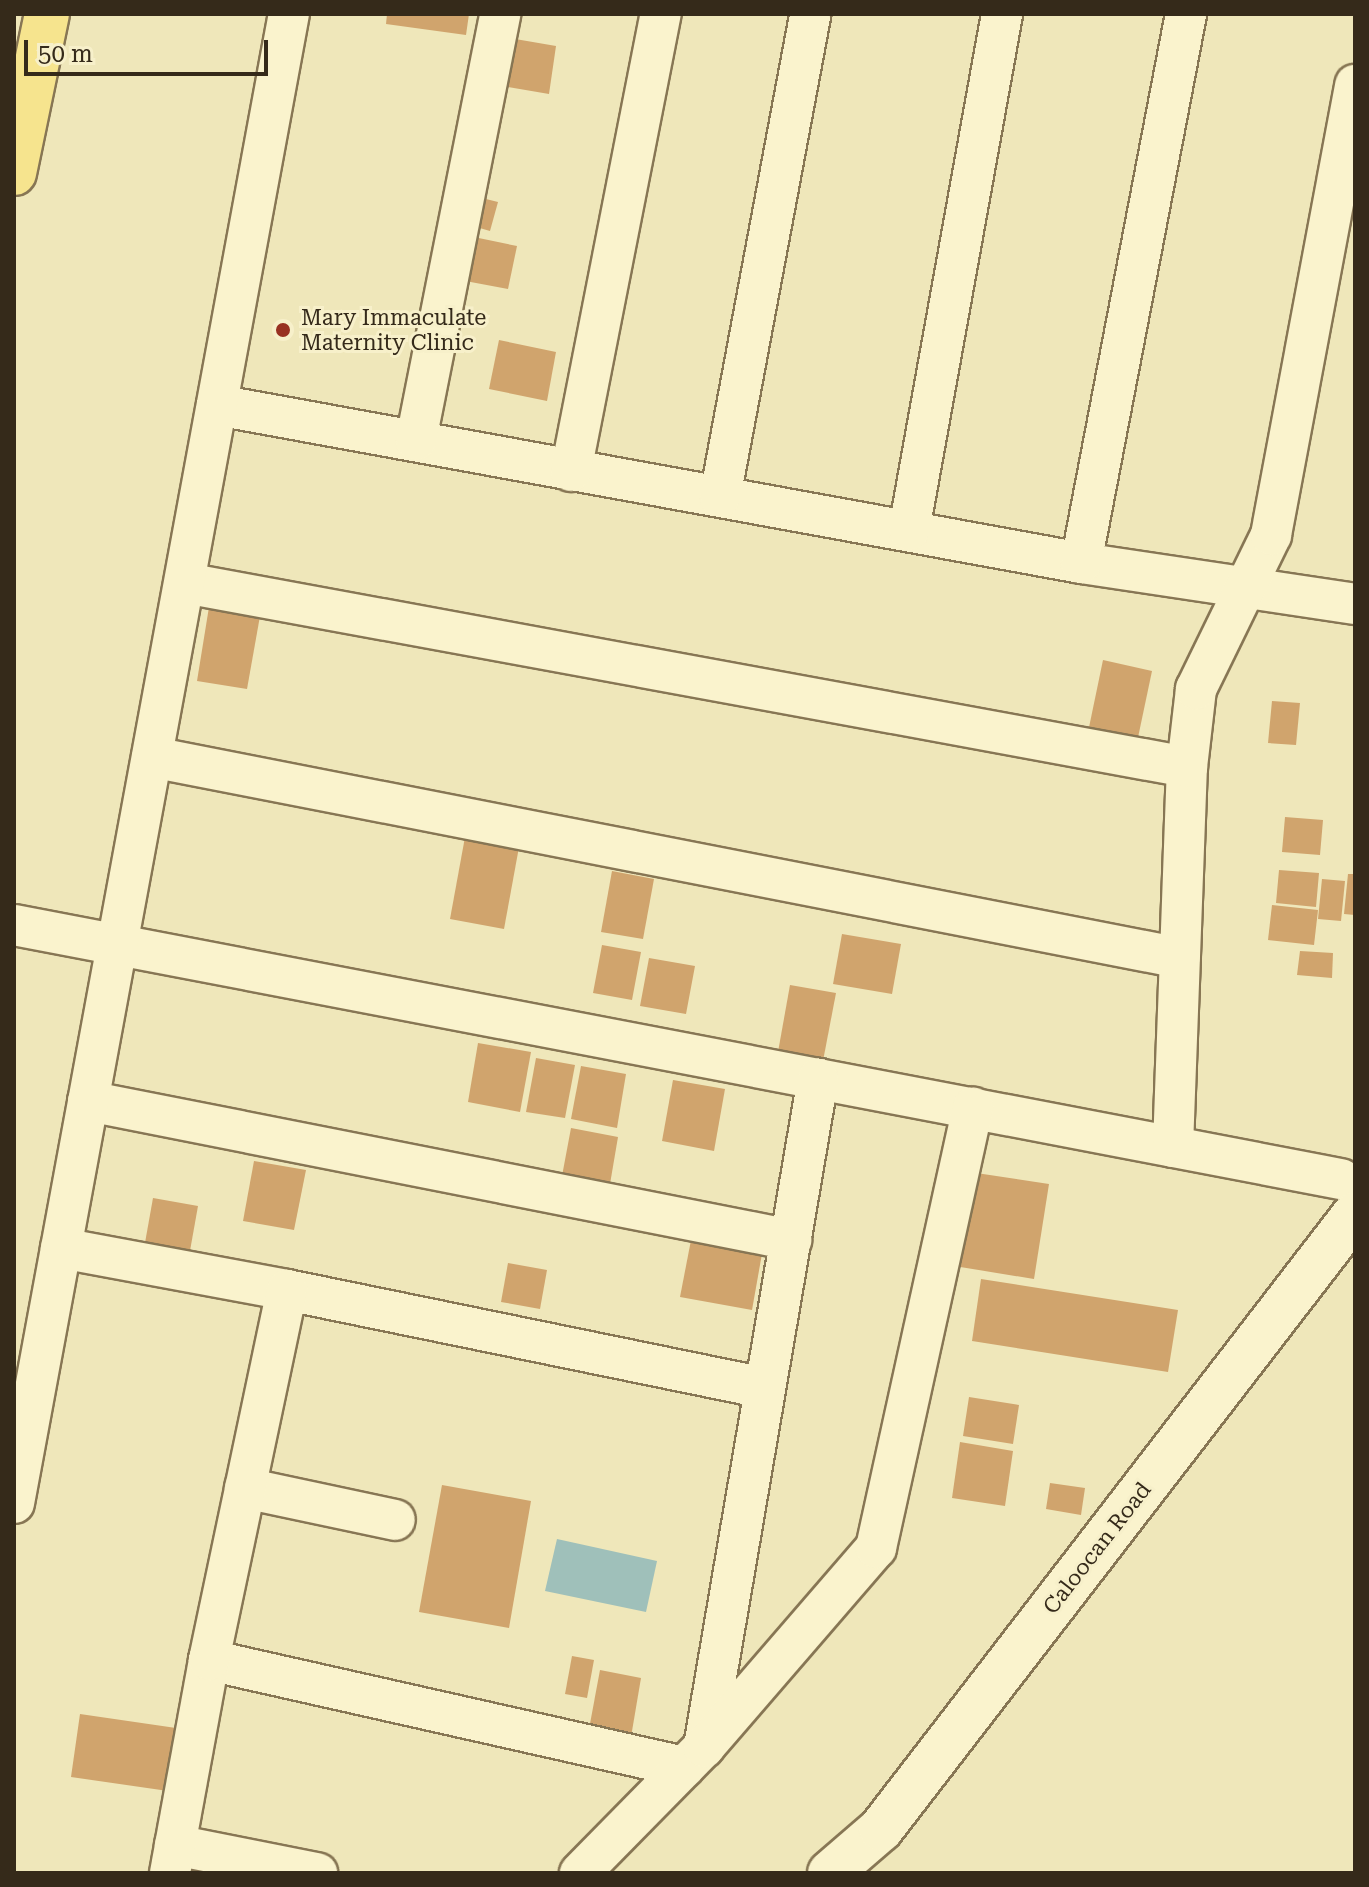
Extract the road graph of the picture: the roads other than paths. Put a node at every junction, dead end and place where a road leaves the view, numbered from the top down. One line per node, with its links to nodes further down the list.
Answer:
1 (47, 14): 9 (main road)
2 (289, 14): 10 (street)
3 (500, 14): 11 (street)
4 (661, 14): 12 (street)
5 (810, 14): 13 (street)
6 (1002, 14): 14 (street)
7 (1186, 14): 15 (street)
8 (1355, 85): 17 (street)
9 (14, 173)
10 (217, 405): 11 (street); 16 (street)
11 (416, 440): 12 (street)
12 (571, 471): 13 (street)
13 (720, 497): 14 (street)
14 (909, 530): 15 (street)
15 (1081, 563): 17 (street)
16 (185, 583): 19 (street); 20 (street)
17 (1243, 587): 18 (street); 20 (street)
18 (1355, 604)
19 (152, 757): 22 (street); 23 (street)
20 (1187, 767): 23 (street)
21 (14, 925): 22 (street)
22 (117, 945): 24 (street); 25 (street)
23 (1180, 958): 27 (street)
24 (818, 1079): 26 (street); 29 (street)
25 (88, 1101): 29 (street); 30 (street)
26 (973, 1108): 27 (street); 37 (street)
27 (1173, 1147): 28 (street)
28 (1348, 1196): 41 (street, Caloocan Road)
29 (791, 1240): 32 (street)
30 (61, 1248): 31 (street); 34 (street)
31 (287, 1290): 32 (street); 33 (street)
32 (765, 1388): 37 (street)
33 (245, 1488): 35 (street); 36 (street)
34 (14, 1503)
35 (395, 1520)
36 (209, 1660): 37 (street); 38 (street)
37 (694, 1757): 40 (street)
38 (172, 1859): 39 (street)
39 (317, 1873)
40 (580, 1873)
41 (830, 1873)

